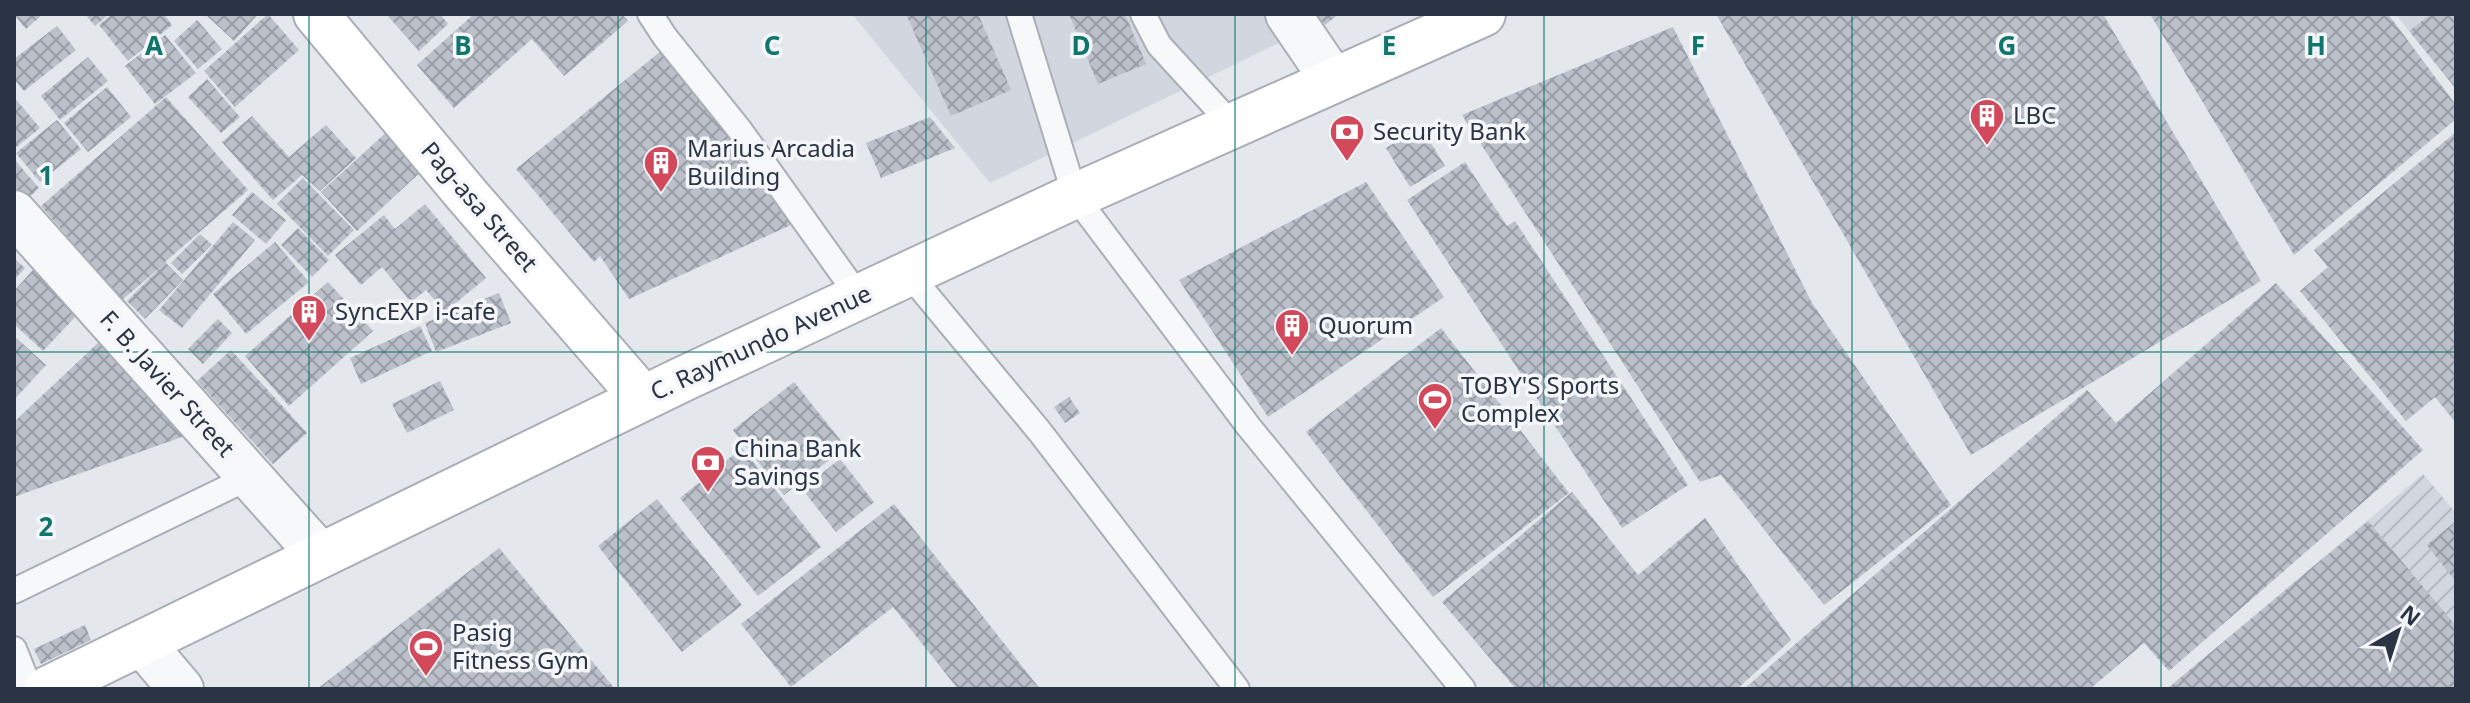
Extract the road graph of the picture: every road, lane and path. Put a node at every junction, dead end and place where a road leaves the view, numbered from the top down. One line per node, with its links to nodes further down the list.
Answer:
1 (316, 14): 13 (main road, Pag-asa Street)
2 (650, 14): 12 (lane)
3 (1019, 14): 9 (lane)
4 (1143, 14): 8 (lane)
5 (1288, 14): 7 (street)
6 (1483, 14): 7 (main road, C. Raymundo Avenue)
7 (1333, 80): 8 (main road, C. Raymundo Avenue)
8 (1234, 127): 9 (main road, C. Raymundo Avenue)
9 (1075, 196): 11 (main road, C. Raymundo Avenue); 23 (lane)
10 (14, 213): 14 (street, F. B. Javier Street)
11 (909, 274): 12 (main road, C. Raymundo Avenue); 22 (lane)
12 (859, 297): 13 (main road, C. Raymundo Avenue)
13 (643, 398): 15 (main road, C. Raymundo Avenue)
14 (250, 477): 15 (street, F. B. Javier Street); 16 (lane)
15 (320, 555): 17 (main road, C. Raymundo Avenue)
16 (14, 591)
17 (142, 643): 20 (main road, C. Raymundo Avenue); 21 (street)
18 (14, 649): 19 (lane)
19 (30, 689)
20 (47, 689)
21 (181, 689)
22 (1237, 689)
23 (1463, 689)

